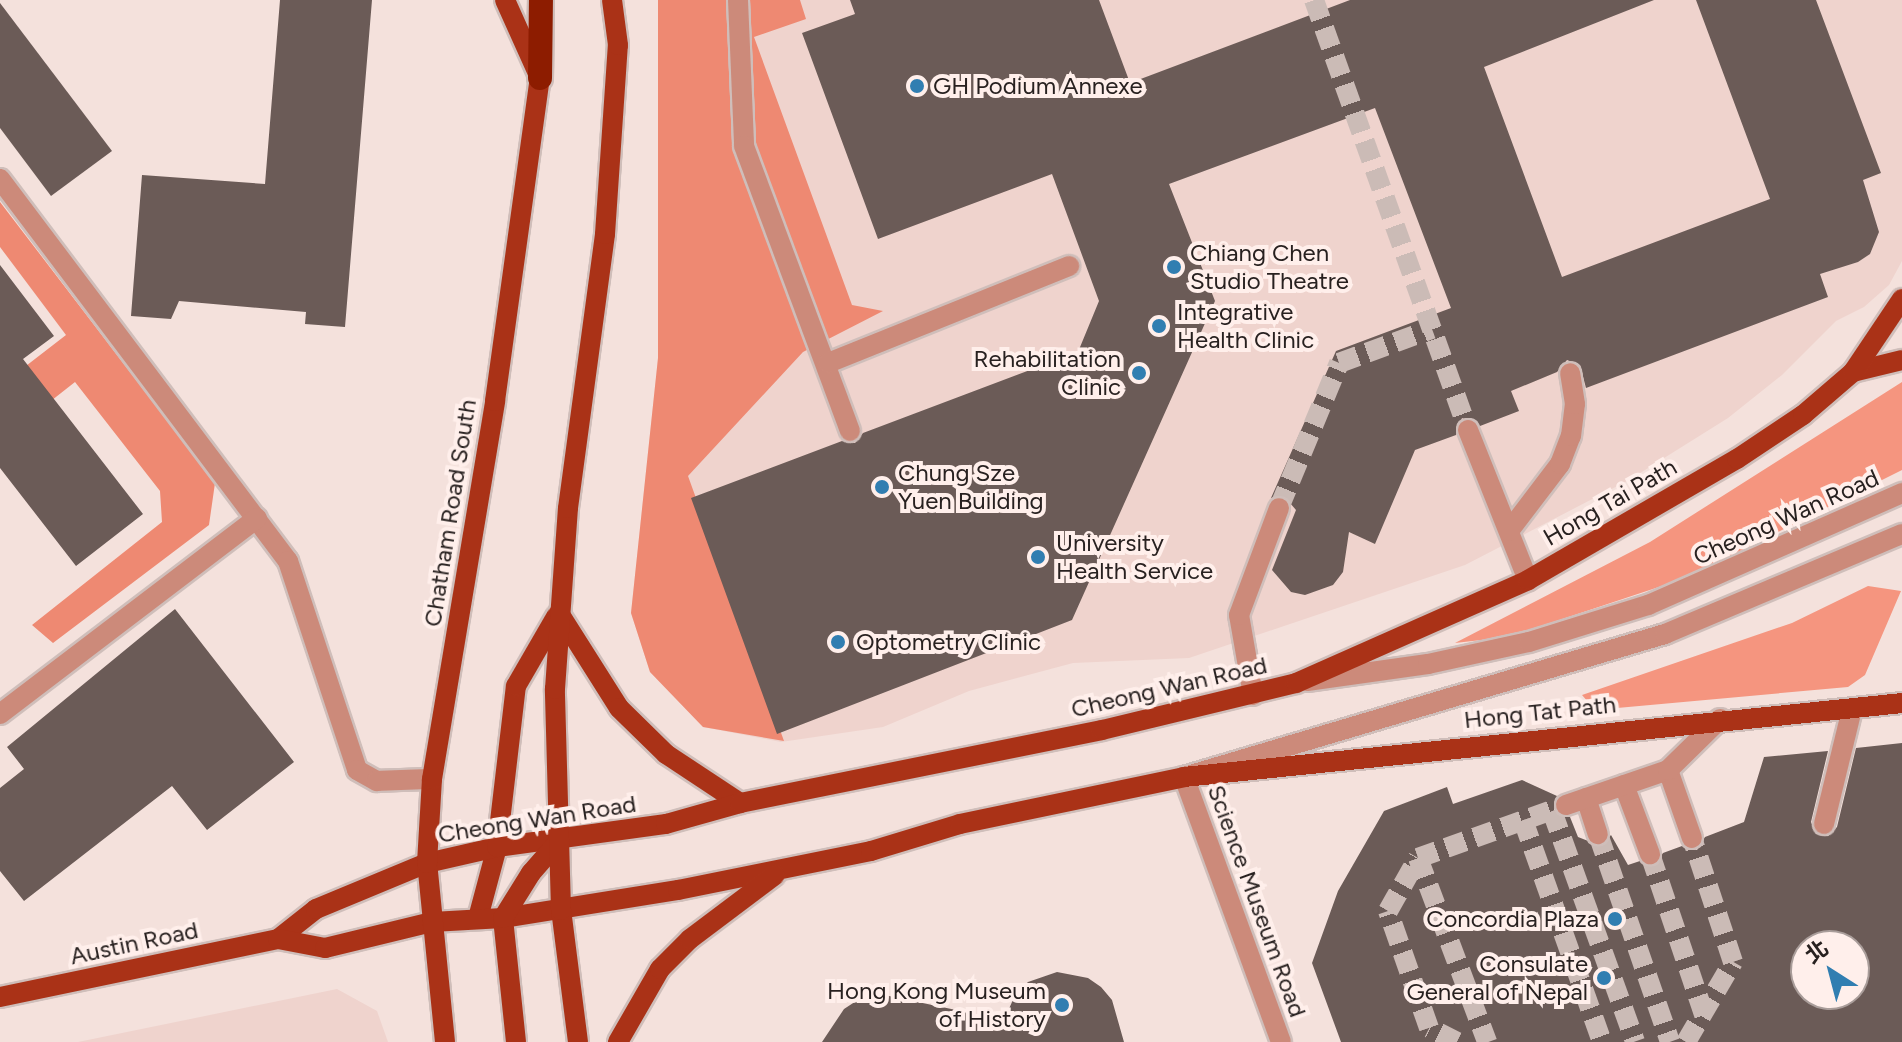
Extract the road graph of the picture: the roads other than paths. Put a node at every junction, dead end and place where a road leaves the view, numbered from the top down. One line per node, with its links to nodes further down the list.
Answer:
1 (505, 0): 5 (main road)
2 (541, 0): 5 (highway)
3 (612, 0): 21 (main road)
4 (738, 0): 10 (street)
5 (540, 78): 30 (main road, Chatham Road South)
6 (0, 179): 17 (street)
7 (1069, 266): 10 (street)
8 (1902, 299): 11 (main road, Hong Tai Path)
9 (1902, 360): 11 (main road)
10 (828, 363): 14 (street)
11 (1853, 372): 20 (main road, Hong Tai Path)
12 (1570, 373): 18 (street)
13 (1468, 430): 18 (street)
14 (850, 431)
15 (1902, 493): 22 (street, Cheong Wan Road)
16 (1279, 508): 23 (street)
17 (257, 518): 26 (street); 30 (street)
18 (1509, 531): 20 (street)
19 (1902, 534): 29 (street)
20 (1528, 580): 22 (main road, Hong Tai Path)
21 (559, 613): 33 (main road); 38 (main road); 39 (main road)
22 (1296, 683): 23 (main road, Cheong Wan Road)
23 (1253, 695): 33 (main road, Cheong Wan Road)
24 (1902, 703): 25 (main road, Hong Tat Path)
25 (1852, 709): 27 (main road, Hong Tat Path); 35 (street)
26 (0, 714)
27 (1720, 719): 28 (street); 29 (main road, Hong Tat Path)
28 (1668, 770): 31 (street); 37 (street)
29 (1184, 777): 42 (main road); 53 (street, Science Museum Road)
30 (432, 779): 41 (main road, Chatham Road South)
31 (1624, 785): 32 (street); 40 (street)
32 (1586, 798): 34 (street); 36 (street)
33 (740, 803): 38 (main road, Cheong Wan Road)
34 (1566, 805)
35 (1824, 824)
36 (1598, 834)
37 (1692, 838)
38 (558, 842): 39 (main road, Cheong Wan Road); 43 (main road); 45 (main road)
39 (497, 847): 41 (main road, Cheong Wan Road); 44 (main road)
40 (1650, 854)
41 (427, 863): 46 (main road, Chatham Road South); 47 (main road, Austin Road)
42 (781, 871): 43 (main road); 52 (main road)
43 (561, 910): 45 (main road); 51 (main road)
44 (478, 918): 45 (main road); 46 (main road)
45 (503, 918): 50 (main road)
46 (432, 922): 47 (main road, Austin Road); 49 (main road, Chatham Road South)
47 (278, 939): 48 (main road, Austin Road)
48 (0, 997)
49 (445, 1042)
50 (516, 1042)
51 (578, 1042)
52 (618, 1042)
53 (1281, 1042)

